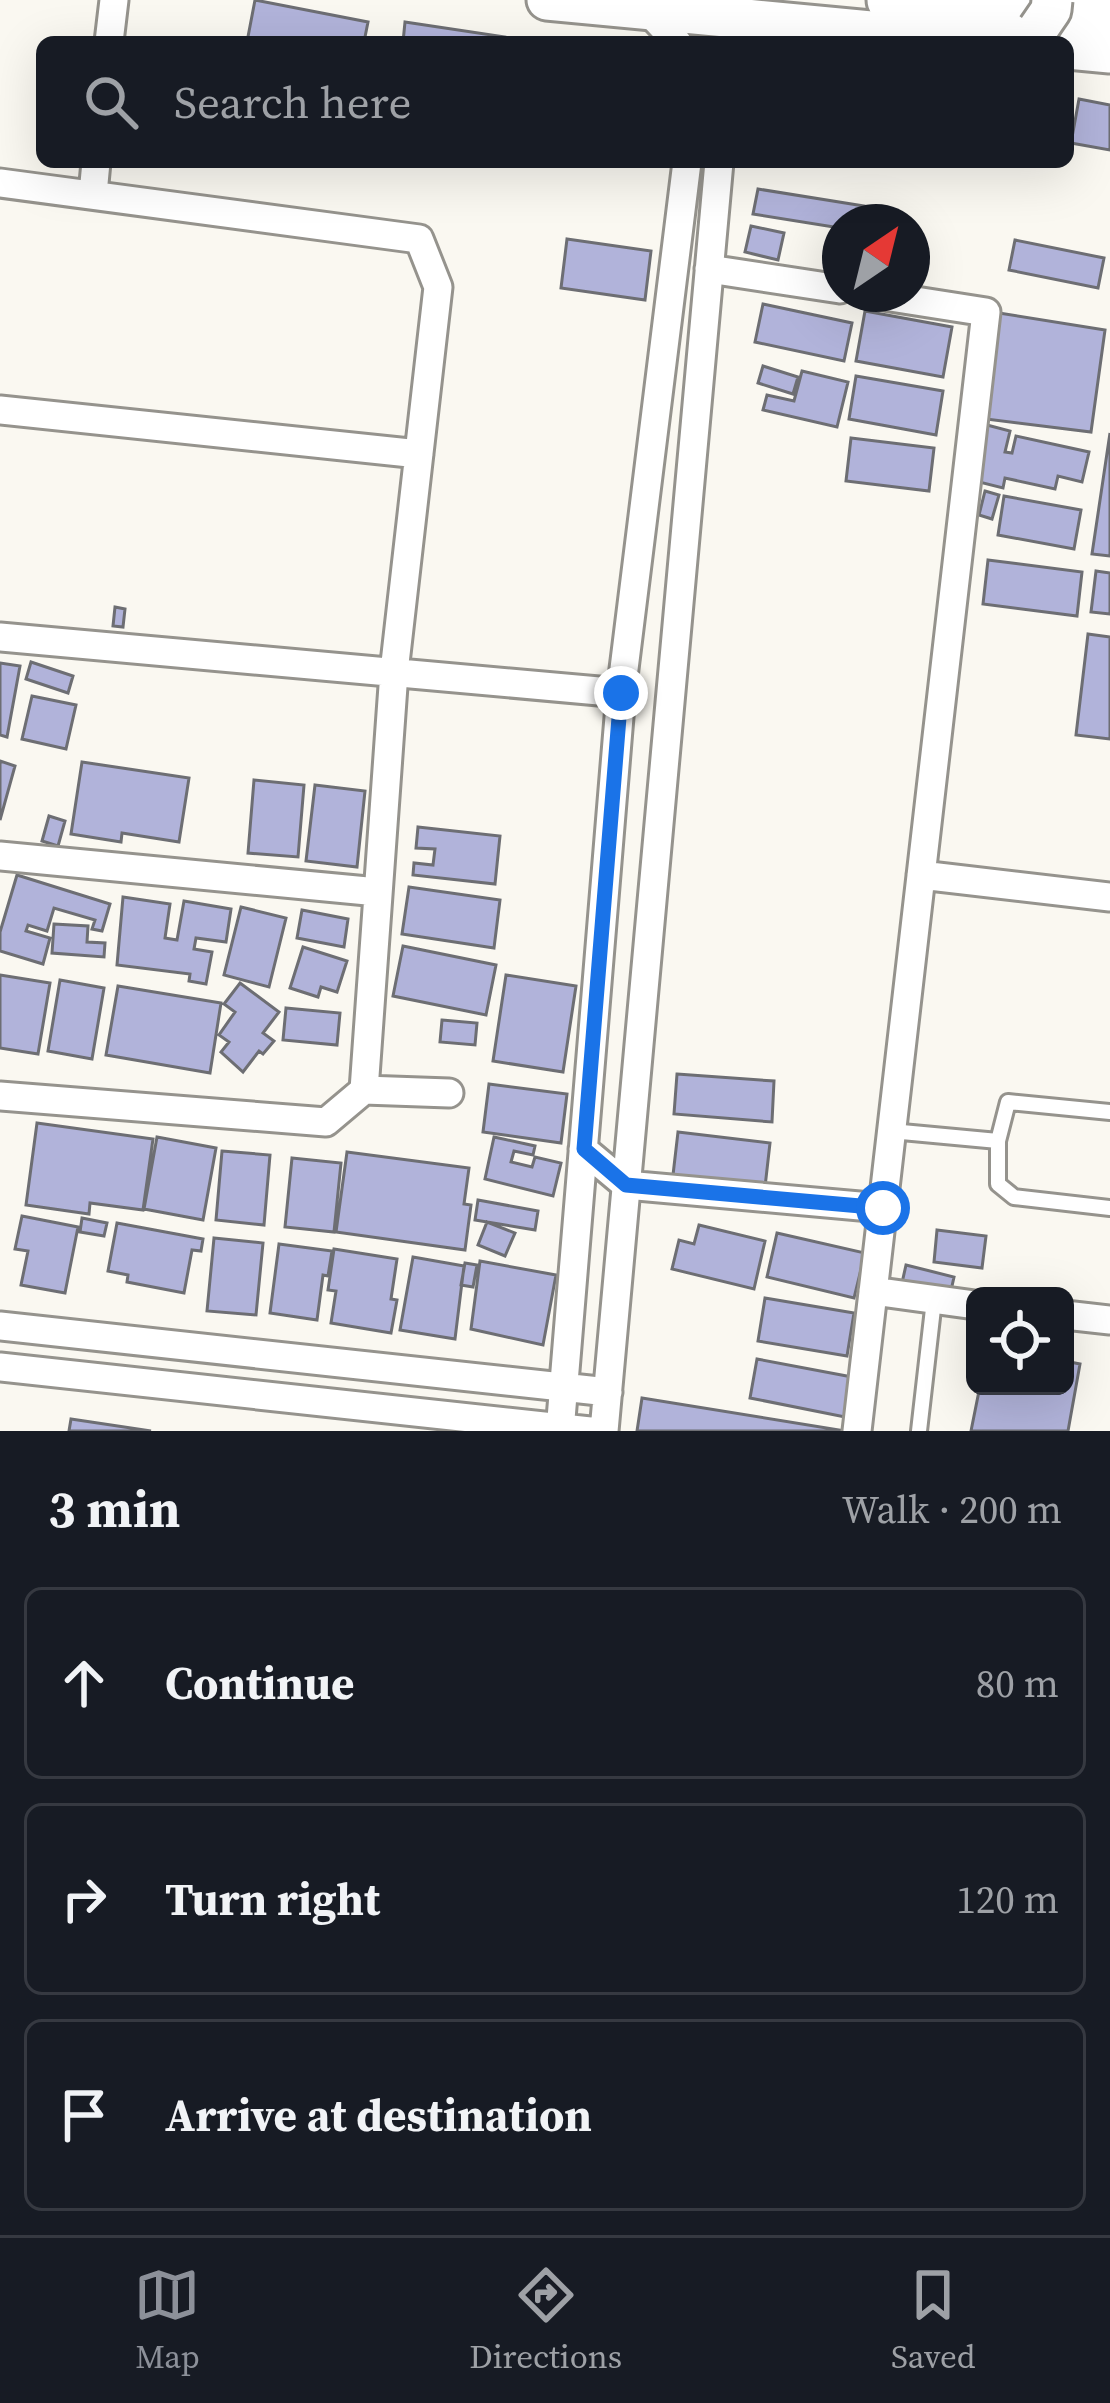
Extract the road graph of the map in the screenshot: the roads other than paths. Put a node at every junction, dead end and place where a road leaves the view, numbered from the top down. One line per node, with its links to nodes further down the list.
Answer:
1 (114, 0): 7 (street)
2 (547, 0): 4 (main road)
3 (892, 0): 5 (highway)
4 (647, 10): 6 (main road); 8 (street)
5 (1110, 20)
6 (774, 33): 9 (main road)
7 (110, 36)
8 (671, 36)
9 (845, 36)
10 (1074, 41): 11 (main road)
11 (1110, 53)
12 (95, 168): 16 (street)
13 (686, 168): 24 (street)
14 (717, 168): 17 (street)
15 (0, 183): 16 (street)
16 (93, 194): 21 (street)
17 (709, 269): 18 (street); 36 (street)
18 (822, 286)
19 (930, 303): 26 (street)
20 (0, 410): 21 (street)
21 (419, 454): 23 (street)
22 (0, 637): 23 (street)
23 (394, 672): 24 (street); 27 (street)
24 (621, 693): 35 (street)
25 (0, 856): 27 (street)
26 (921, 875): 28 (street); 33 (street)
27 (379, 892): 29 (street)
28 (1110, 897)
29 (364, 1090): 30 (street); 31 (street)
30 (449, 1093)
31 (0, 1096)
32 (1110, 1112): 34 (lane)
33 (891, 1130): 34 (lane); 37 (street)
34 (998, 1141): 38 (lane)
35 (584, 1149): 36 (street); 46 (street)
36 (626, 1185): 37 (street); 47 (street)
37 (883, 1208): 39 (street)
38 (1110, 1208)
39 (873, 1291): 40 (street); 51 (street)
40 (934, 1300): 41 (street); 52 (lane)
41 (966, 1304)
42 (1074, 1316): 43 (street)
43 (1110, 1320)
44 (2, 1326): 45 (street); 46 (street)
45 (0, 1368): 48 (street)
46 (564, 1387): 47 (street); 48 (street)
47 (608, 1392): 50 (street)
48 (561, 1429): 49 (street)
49 (590, 1431)
50 (604, 1431)
51 (856, 1431)
52 (919, 1431)

